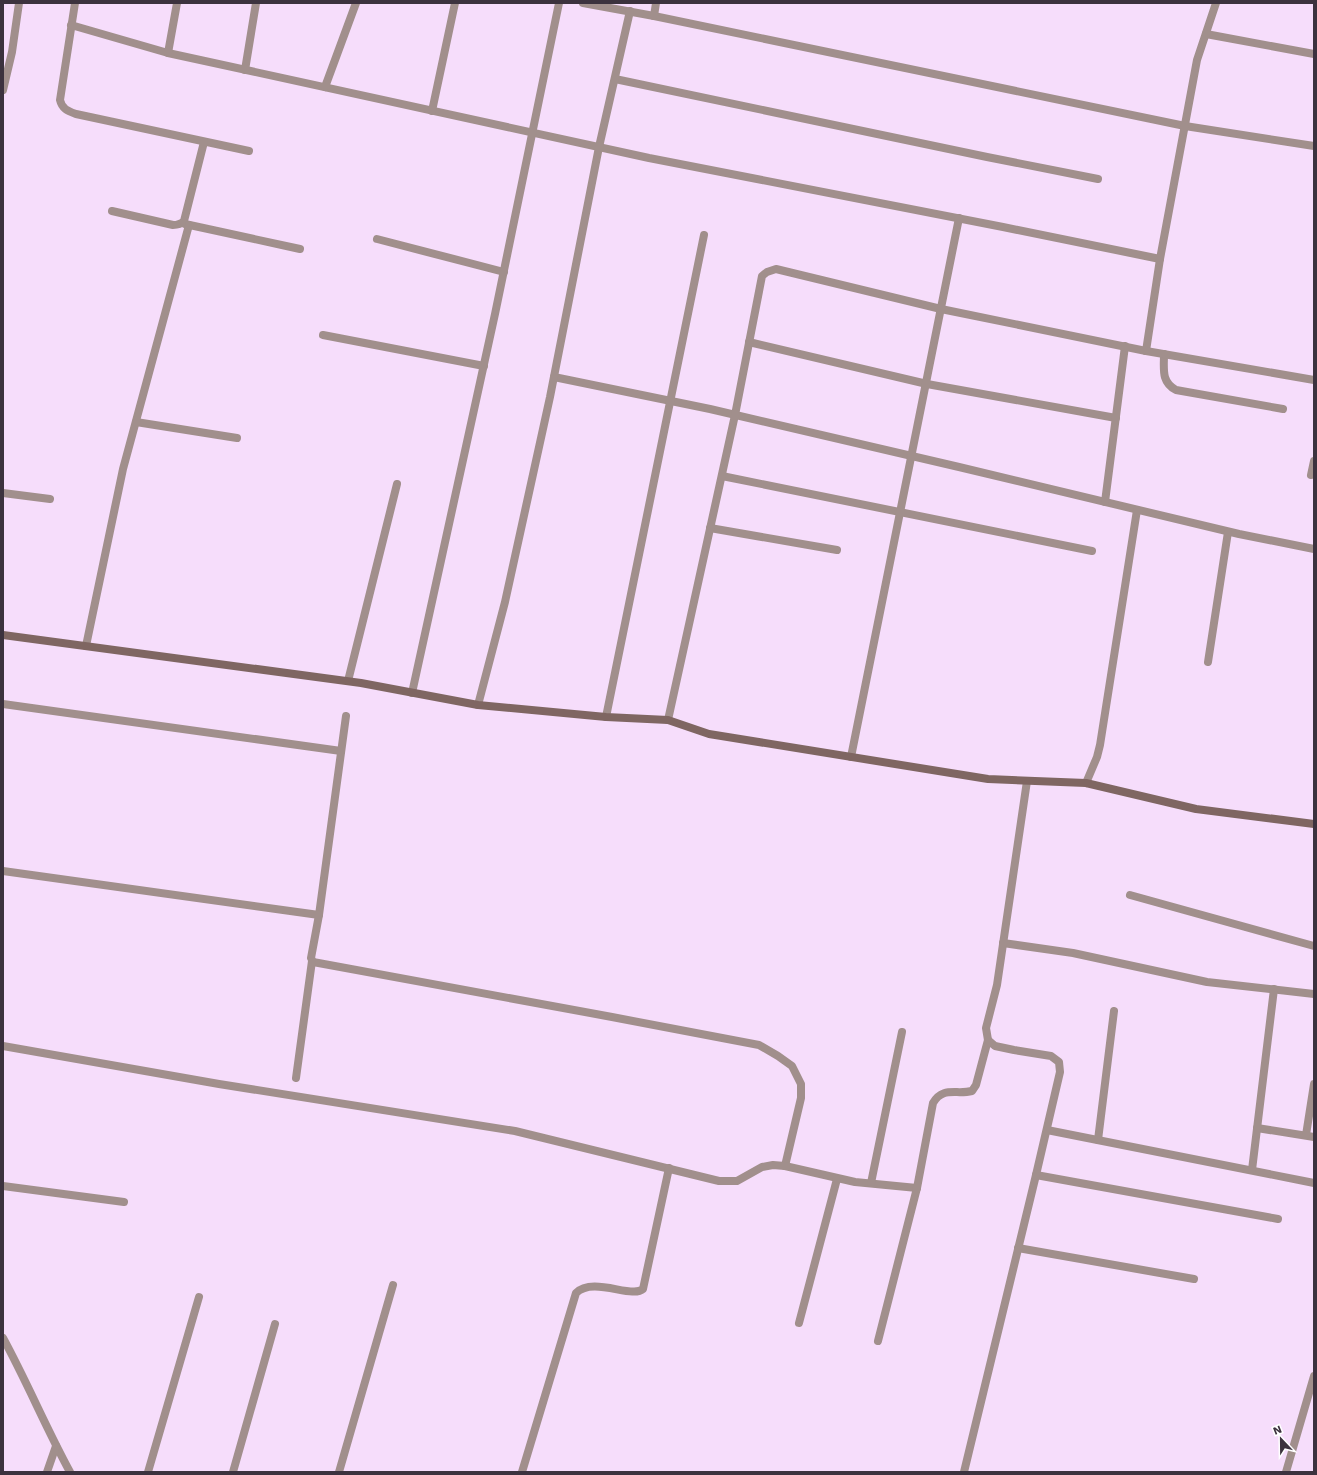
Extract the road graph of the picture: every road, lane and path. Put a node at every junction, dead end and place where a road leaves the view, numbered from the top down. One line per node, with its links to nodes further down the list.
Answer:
1 (19, 3): 15 (street)
2 (75, 3): 13 (street)
3 (177, 3): 16 (street)
4 (256, 3): 18 (street)
5 (356, 3): 20 (street)
6 (454, 3): 22 (street)
7 (559, 3): 24 (street)
8 (583, 3): 11 (street)
9 (656, 3): 12 (street)
10 (1216, 3): 14 (street)
11 (630, 12): 12 (street); 19 (street)
12 (654, 16): 23 (street)
13 (71, 25): 16 (street); 25 (street)
14 (1206, 34): 17 (street); 23 (street)
15 (7, 51): 21 (street)
16 (168, 53): 18 (street)
17 (1314, 54)
18 (245, 70): 20 (street)
19 (615, 79): 27 (street); 29 (street)
20 (326, 88): 22 (street)
21 (3, 90)
22 (432, 111): 24 (street)
23 (1186, 126): 26 (street); 36 (street)
24 (532, 133): 27 (street); 37 (street)
25 (204, 142): 28 (street); 32 (street)
26 (1314, 146)
27 (599, 147): 31 (street); 45 (street)
28 (249, 151)
29 (1098, 179)
30 (112, 211): 32 (street)
31 (959, 218): 36 (street); 38 (street)
32 (185, 224): 35 (street); 52 (street)
33 (704, 235): 48 (street)
34 (377, 239): 37 (street)
35 (300, 249)
36 (1160, 259): 42 (street)
37 (504, 272): 44 (street)
38 (941, 309): 40 (street); 41 (street); 47 (street)
39 (323, 335): 44 (street)
40 (749, 342): 47 (street); 50 (street)
41 (1125, 346): 42 (street); 51 (street)
42 (1146, 351): 43 (street)
43 (1164, 354): 46 (street); 49 (street)
44 (484, 366): 73 (street)
45 (554, 377): 48 (street); 75 (street)
46 (1314, 380)
47 (927, 384): 51 (street); 54 (street)
48 (671, 401): 50 (street); 77 (street)
49 (1283, 409)
50 (735, 415): 54 (street); 57 (street)
51 (1116, 418): 61 (street)
52 (136, 422): 53 (street); 70 (street)
53 (237, 438)
54 (912, 456): 61 (street); 63 (street)
55 (1314, 461): 56 (street)
56 (1311, 475)
57 (722, 476): 63 (street); 64 (street)
58 (397, 484): 72 (street)
59 (3, 493): 60 (street)
60 (50, 499)
61 (1105, 502): 62 (street)
62 (1137, 510): 65 (street); 82 (street)
63 (901, 512): 68 (street); 80 (street)
64 (710, 528): 67 (street); 78 (street)
65 (1228, 532): 66 (street); 71 (street)
66 (1314, 549)
67 (837, 550)
68 (1092, 551)
69 (3, 635): 70 (street)
70 (86, 646): 72 (street)
71 (1208, 662)
72 (348, 681): 73 (street)
73 (412, 693): 75 (street)
74 (3, 704): 79 (street)
75 (478, 705): 77 (street)
76 (346, 716): 79 (street)
77 (606, 717): 78 (street)
78 (668, 720): 80 (street)
79 (341, 751): 86 (street)
80 (851, 756): 81 (street)
81 (1027, 780): 82 (street); 87 (street)
82 (1086, 783): 83 (street)
83 (1314, 824)
84 (3, 871): 86 (street)
85 (1130, 895): 88 (street)
86 (318, 915): 89 (street)
87 (1003, 943): 90 (street); 94 (street)
88 (1314, 946)
89 (312, 961): 96 (street); 102 (street)
90 (1274, 990): 91 (street); 98 (street)
91 (1314, 994)
92 (1114, 1011): 101 (street)
93 (902, 1032): 107 (street)
94 (988, 1040): 99 (street); 110 (street)
95 (3, 1046): 103 (street)
96 (296, 1078)
97 (1314, 1084): 100 (street)
98 (1257, 1128): 100 (street); 104 (street)
99 (1047, 1130): 101 (street); 105 (street)
100 (1310, 1136)
101 (1098, 1140): 104 (street)
102 (785, 1166): 103 (street); 106 (street)
103 (669, 1168): 128 (street)
104 (1252, 1170): 108 (street)
105 (1036, 1175): 112 (street); 113 (street)
106 (837, 1178): 107 (street); 117 (street)
107 (871, 1183): 110 (street)
108 (1314, 1183)
109 (3, 1186): 111 (street)
110 (917, 1188): 120 (street)
111 (124, 1202)
112 (1278, 1219)
113 (1018, 1248): 114 (street); 129 (street)
114 (1194, 1279)
115 (393, 1285): 127 (street)
116 (199, 1297): 125 (street)
117 (799, 1323)
118 (275, 1324): 126 (street)
119 (3, 1338): 122 (street)
120 (878, 1340)
121 (1314, 1376): 130 (street)
122 (56, 1446): 123 (street); 124 (street)
123 (47, 1472)
124 (70, 1472)
125 (148, 1472)
126 (233, 1472)
127 (339, 1472)
128 (522, 1472)
129 (964, 1472)
130 (1286, 1472)

